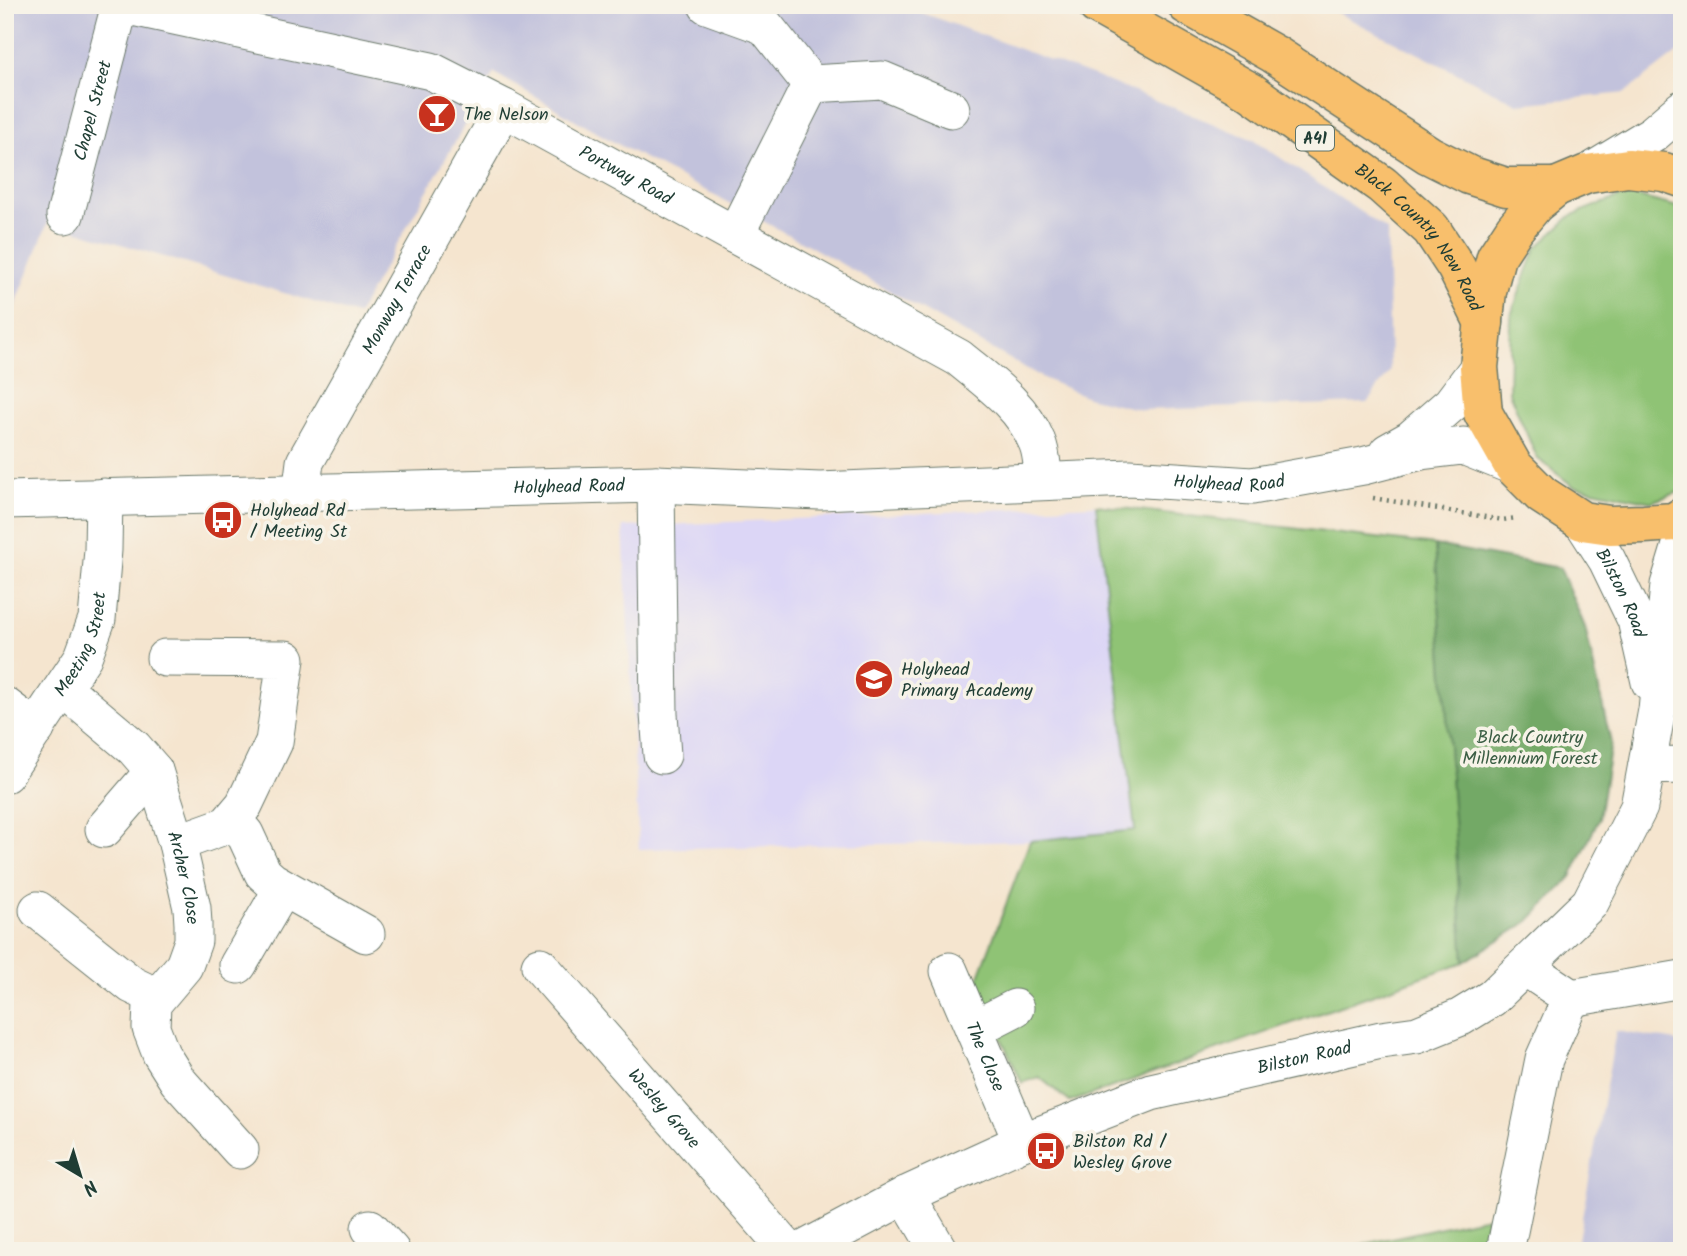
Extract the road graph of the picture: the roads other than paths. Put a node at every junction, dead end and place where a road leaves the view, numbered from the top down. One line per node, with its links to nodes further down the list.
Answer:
1 (121, 5): 5 (street, Portway Road); 12 (street, Chapel Street)
2 (707, 5): 6 (street)
3 (1097, 5): 14 (highway, Black Country New Road / A41)
4 (1188, 5): 11 (highway)
5 (189, 13): 7 (street, Portway Road)
6 (811, 84): 8 (street); 13 (street)
7 (504, 108): 13 (street, Portway Road); 20 (street, Monway Terrace)
8 (951, 109)
9 (1682, 109): 11 (street)
10 (1682, 178): 11 (highway)
11 (1571, 180): 14 (highway)
12 (65, 215)
13 (735, 235): 18 (street, Portway Road)
14 (1484, 323): 15 (highway)
15 (1479, 368): 16 (highway); 17 (street)
16 (1513, 466): 17 (street, Holyhead Road); 23 (highway)
17 (1353, 479): 18 (street, Holyhead Road)
18 (1044, 480): 19 (street, Holyhead Road)
19 (656, 484): 20 (street, Holyhead Road); 31 (street)
20 (301, 494): 21 (street, Holyhead Road)
21 (104, 497): 22 (street, Holyhead Road); 27 (street, Meeting Street)
22 (5, 500)
23 (1574, 516): 24 (highway); 29 (street, Bilston Road)
24 (1682, 517)
25 (1682, 542): 29 (street, Bilston Road)
26 (165, 658): 35 (street)
27 (64, 689): 30 (street, Meeting Street); 33 (street, Archer Close)
28 (5, 706): 30 (street)
29 (1657, 710): 32 (street, Bilston Road)
30 (36, 729): 34 (street, Meeting Street)
31 (662, 755)
32 (1664, 765): 43 (street, Bilston Road)
33 (154, 771): 36 (street); 37 (street, Archer Close)
34 (5, 774)
35 (227, 825): 37 (street); 38 (street)
36 (104, 829)
37 (177, 843): 46 (street, Archer Close)
38 (283, 888): 40 (street); 41 (street)
39 (38, 910): 46 (street)
40 (366, 934)
41 (239, 965)
42 (541, 966): 53 (street, Wesley Grove)
43 (1525, 967): 47 (street); 50 (street, Bilston Road)
44 (949, 971): 49 (street, The Close)
45 (1682, 979): 47 (street)
46 (157, 997): 51 (street)
47 (1571, 998): 56 (street)
48 (1014, 1008): 49 (street)
49 (974, 1029): 50 (street, The Close)
50 (1022, 1142): 52 (street, Bilston Road)
51 (240, 1150)
52 (906, 1195): 54 (street, Bilston Road); 55 (street)
53 (789, 1251)
54 (801, 1251)
55 (939, 1251)
56 (1506, 1251)

